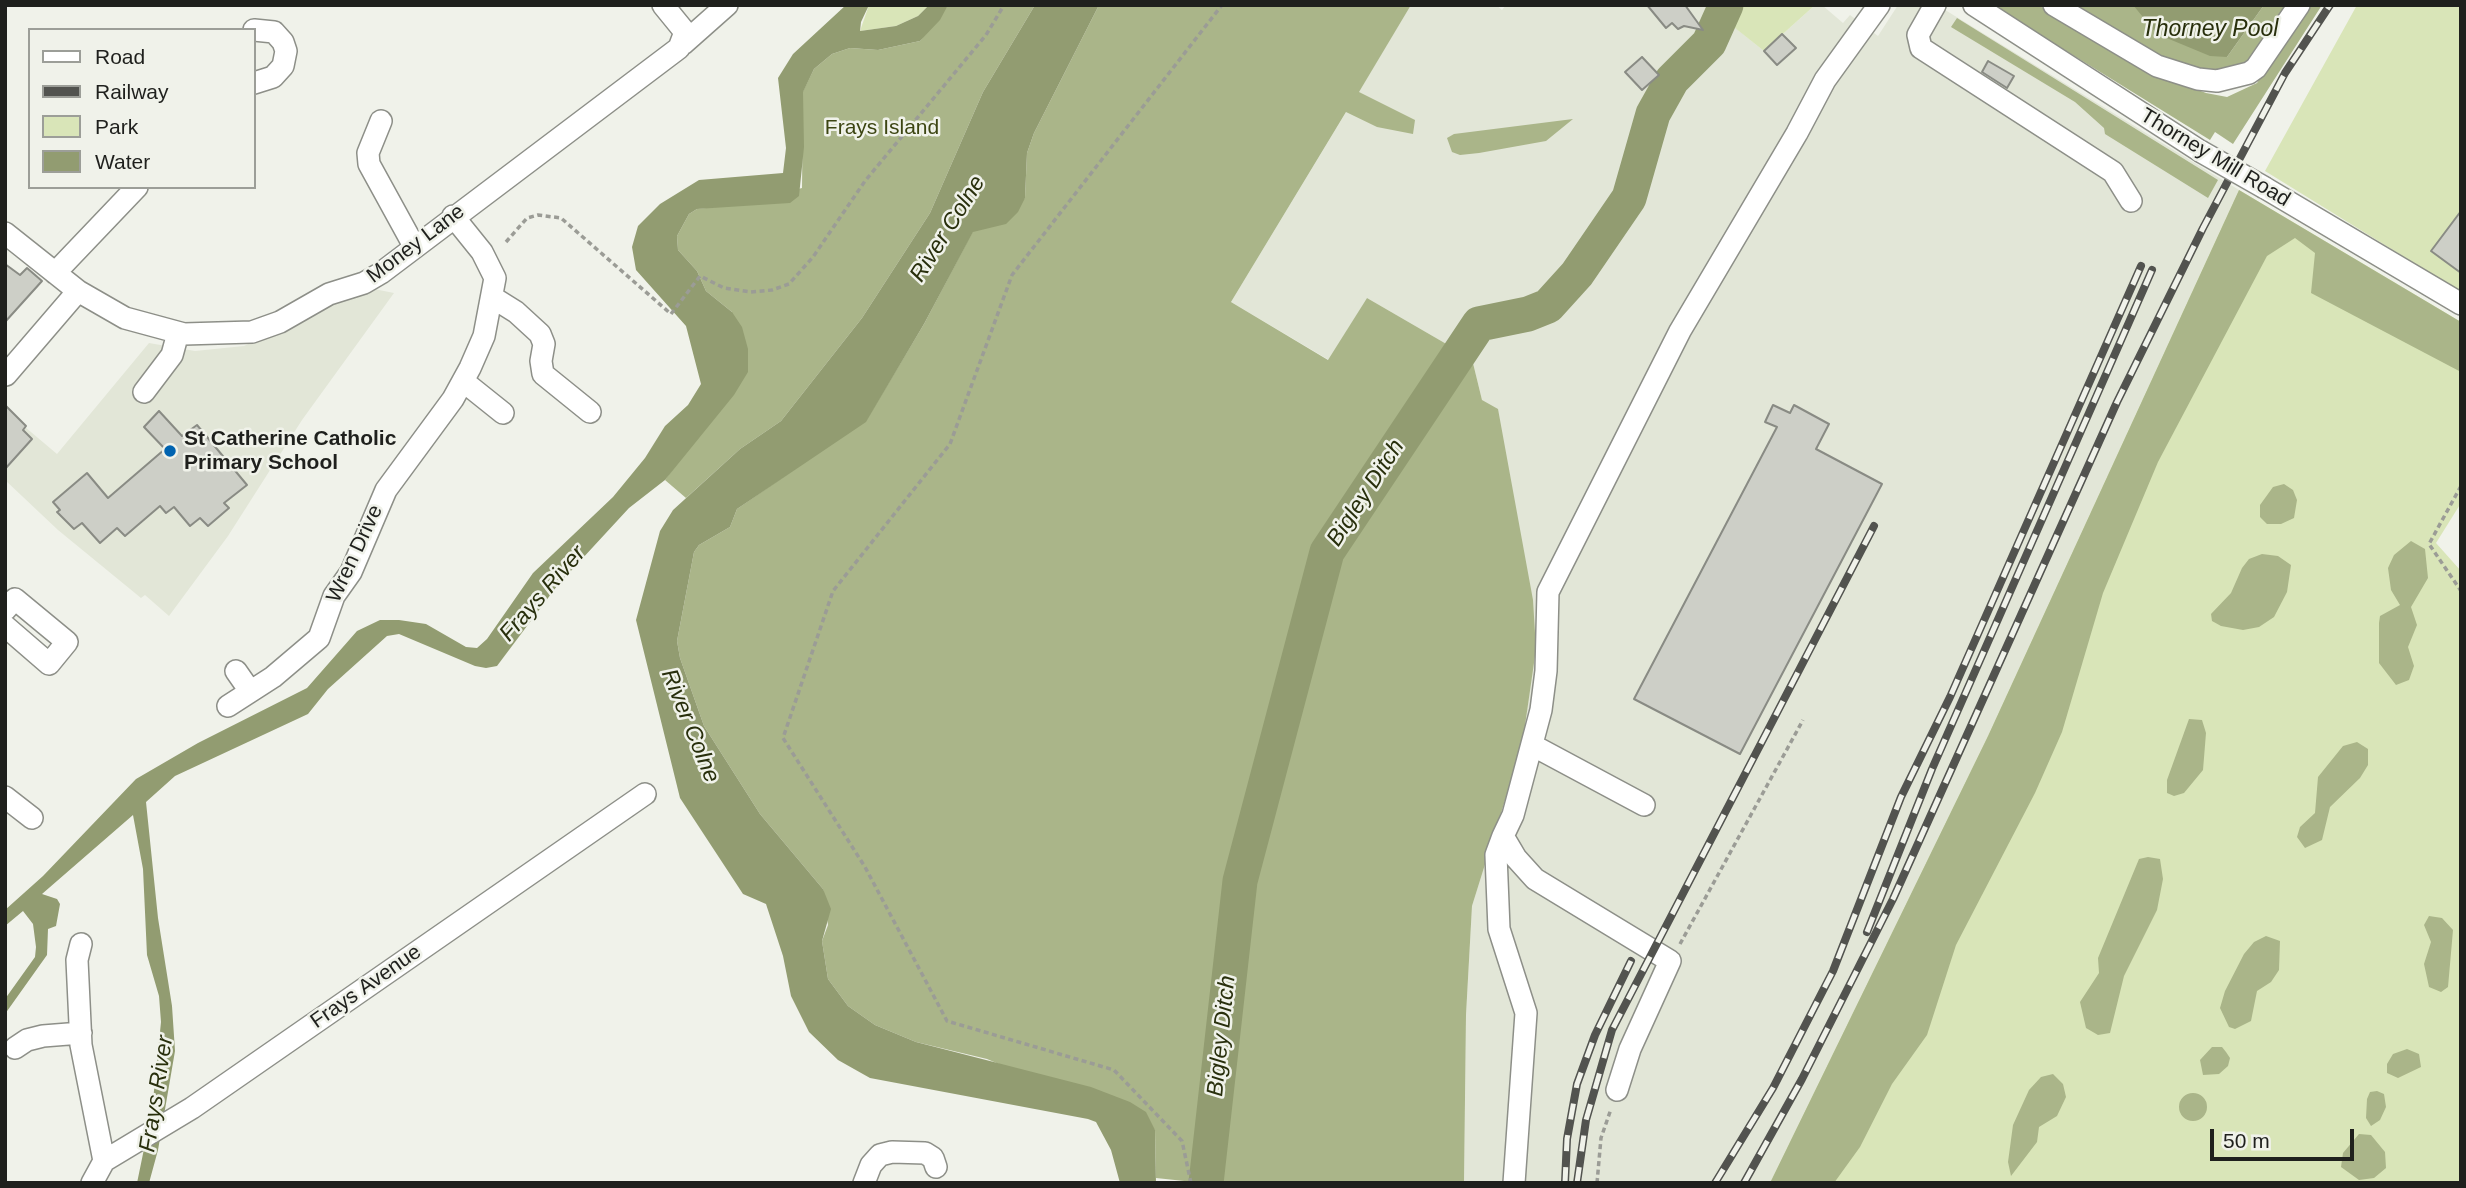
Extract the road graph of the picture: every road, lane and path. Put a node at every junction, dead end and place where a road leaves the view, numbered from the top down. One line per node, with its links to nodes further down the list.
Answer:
1 (663, 5): 11 (street)
2 (727, 5): 11 (street, Money Lane)
3 (1004, 5): 19 (path)
4 (1222, 5): 53 (path)
5 (1880, 5): 38 (street)
6 (1935, 5): 15 (street)
7 (1974, 5): 23 (street, Thorney Mill Road, bridge)
8 (2054, 5): 9 (street)
9 (2298, 5)
10 (256, 30): 12 (street)
11 (682, 44): 16 (street, Money Lane)
12 (256, 82)
13 (381, 121): 18 (street)
14 (135, 189): 20 (street)
15 (2131, 201)
16 (453, 216): 18 (street, Money Lane); 19 (street)
17 (5, 233): 20 (street, Money Lane)
18 (414, 246): 24 (street, Money Lane)
19 (498, 256): 22 (street, Wren Drive)
20 (55, 273): 21 (street, Money Lane)
21 (78, 291): 24 (street, Money Lane); 25 (street)
22 (492, 297): 26 (street, Wren Drive); 29 (street)
23 (2461, 304)
24 (178, 333): 27 (street)
25 (6, 375)
26 (463, 381): 28 (street); 35 (street, Wren Drive)
27 (144, 391)
28 (502, 412)
29 (590, 412)
30 (2461, 486): 31 (path)
31 (2461, 591)
32 (5, 610): 33 (street)
33 (5, 626)
34 (236, 671): 35 (street)
35 (250, 691): 36 (street, Wren Drive)
36 (228, 706)
37 (1803, 720): 45 (path)
38 (1532, 745): 41 (street); 43 (street)
39 (645, 794): 49 (street, Frays Avenue)
40 (5, 797): 42 (street)
41 (1644, 805)
42 (32, 818)
43 (1503, 836): 45 (street); 54 (street)
44 (81, 944): 46 (street)
45 (1670, 961): 48 (street)
46 (80, 1033): 47 (street); 49 (street)
47 (15, 1048)
48 (1617, 1090): 55 (path)
49 (104, 1161): 51 (street)
50 (936, 1167): 52 (street)
51 (92, 1183)
52 (864, 1183)
53 (1191, 1183)
54 (1514, 1183)
55 (1597, 1183)

